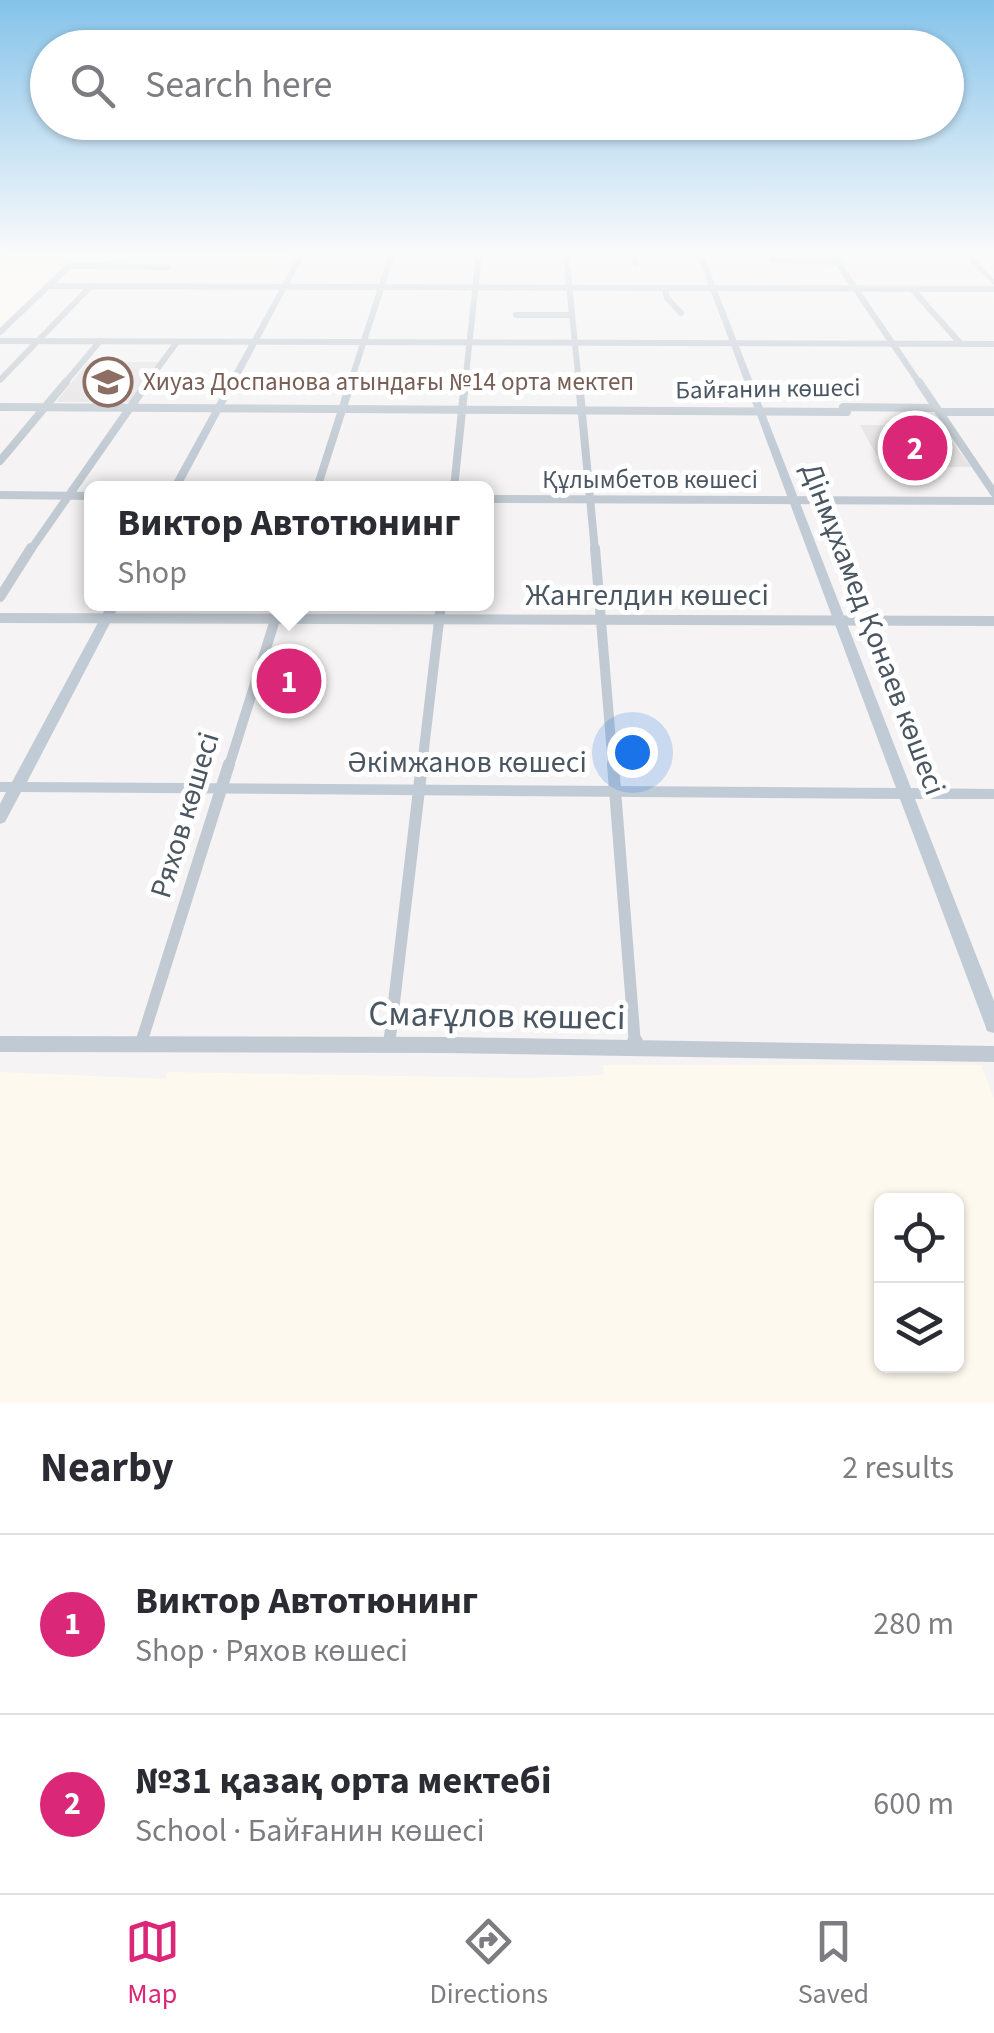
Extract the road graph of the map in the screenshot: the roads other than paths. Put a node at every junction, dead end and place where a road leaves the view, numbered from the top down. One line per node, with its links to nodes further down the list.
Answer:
1 (59, 319): 10 (street)
2 (266, 319): 13 (street)
3 (373, 319): 14 (street)
4 (471, 319): 15 (street)
5 (573, 319): 16 (street)
6 (726, 319): 17 (street, Дінмұхамед Қонаев көшесі)
7 (877, 319): 18 (street)
8 (941, 319): 19 (street)
9 (0, 341): 10 (street)
10 (38, 341): 11 (street); 21 (street)
11 (100, 342): 12 (street); 23 (street)
12 (177, 342): 13 (street); 24 (street)
13 (254, 342): 14 (street); 25 (street)
14 (366, 342): 15 (street); 26 (street)
15 (469, 342): 16 (street); 27 (street)
16 (575, 342): 17 (street); 28 (street)
17 (734, 343): 18 (street); 30 (street, Дінмұхамед Қонаев көшесі)
18 (893, 344): 19 (street); 29 (street)
19 (962, 344): 20 (street)
20 (994, 344)
21 (0, 380)
22 (0, 407): 23 (street, Байғанин көшесі)
23 (46, 407): 24 (street, Байғанин көшесі); 32 (street)
24 (132, 408): 25 (street, Байғанин көшесі); 38 (street)
25 (217, 408): 26 (street, Байғанин көшесі); 33 (street)
26 (344, 409): 27 (street, Байғанин көшесі); 34 (street)
27 (462, 410): 28 (street, Байғанин көшесі); 35 (street)
28 (582, 410): 30 (street, Байғанин көшесі); 41 (street)
29 (937, 410): 30 (street, Байғанин көшесі); 31 (street, Байғанин көшесі); 36 (street)
30 (761, 412): 42 (street, Дінмұхамед Қонаев көшесі)
31 (994, 412)
32 (0, 461)
33 (179, 481)
34 (320, 481)
35 (455, 481)
36 (994, 493)
37 (0, 495): 38 (street)
38 (66, 496): 39 (street); 44 (street)
39 (84, 496)
40 (494, 499): 41 (street, Құлымбетов көшесі)
41 (590, 499): 42 (street, Құлымбетов көшесі); 52 (street)
42 (793, 501): 43 (street, Құлымбетов көшесі); 53 (street, Дінмұхамед Қонаев көшесі)
43 (994, 501)
44 (0, 597)
45 (110, 611): 49 (street)
46 (277, 611): 50 (street, Ряхов көшесі)
47 (441, 611): 51 (street)
48 (0, 618): 49 (street, Жангелдин көшесі)
49 (106, 620): 50 (street, Жангелдин көшесі); 55 (street)
50 (274, 620): 51 (street, Жангелдин көшесі); 56 (street, Ряхов көшесі)
51 (440, 620): 52 (street, Жангелдин көшесі); 57 (street)
52 (602, 620): 53 (street, Жангелдин көшесі); 58 (street)
53 (838, 621): 54 (street, Жангелдин көшесі); 59 (street, Дінмұхамед Қонаев көшесі)
54 (994, 621)
55 (8, 787): 56 (street, Әкімжанов көшесі); 61 (street)
56 (219, 789): 57 (street, Әкімжанов көшесі); 63 (street, Ряхов көшесі)
57 (419, 790): 58 (street, Әкімжанов көшесі); 65 (street)
58 (613, 790): 59 (street, Әкімжанов көшесі); 66 (street)
59 (906, 792): 60 (street, Әкімжанов көшесі); 62 (street, Дінмұхамед Қонаев көшесі)
60 (994, 794)
61 (0, 818)
62 (994, 1025)
63 (141, 1043): 64 (street, Смағұлов көшесі); 65 (street, Смағұлов көшесі)
64 (0, 1044)
65 (389, 1045): 66 (street, Смағұлов көшесі)
66 (635, 1048): 67 (street, Смағұлов көшесі)
67 (994, 1054)

